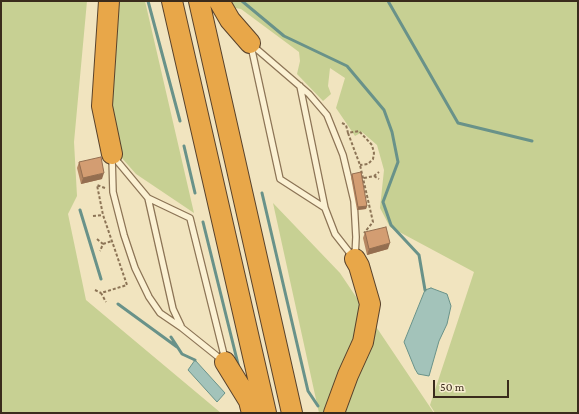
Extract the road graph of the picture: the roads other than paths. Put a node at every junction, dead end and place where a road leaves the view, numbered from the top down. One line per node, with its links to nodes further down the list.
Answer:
1 (109, 1): 7 (highway)
2 (172, 1): 14 (highway)
3 (199, 1): 15 (highway)
4 (218, 1): 5 (highway)
5 (250, 43): 6 (lane); 9 (lane)
6 (300, 86): 9 (lane); 10 (lane)
7 (112, 154): 8 (lane); 11 (lane)
8 (148, 198): 11 (lane); 12 (lane)
9 (325, 208): 10 (lane)
10 (355, 259): 16 (highway)
11 (182, 328): 12 (lane)
12 (225, 362): 13 (highway)
13 (252, 413)
14 (266, 413)
15 (292, 413)
16 (334, 413)

